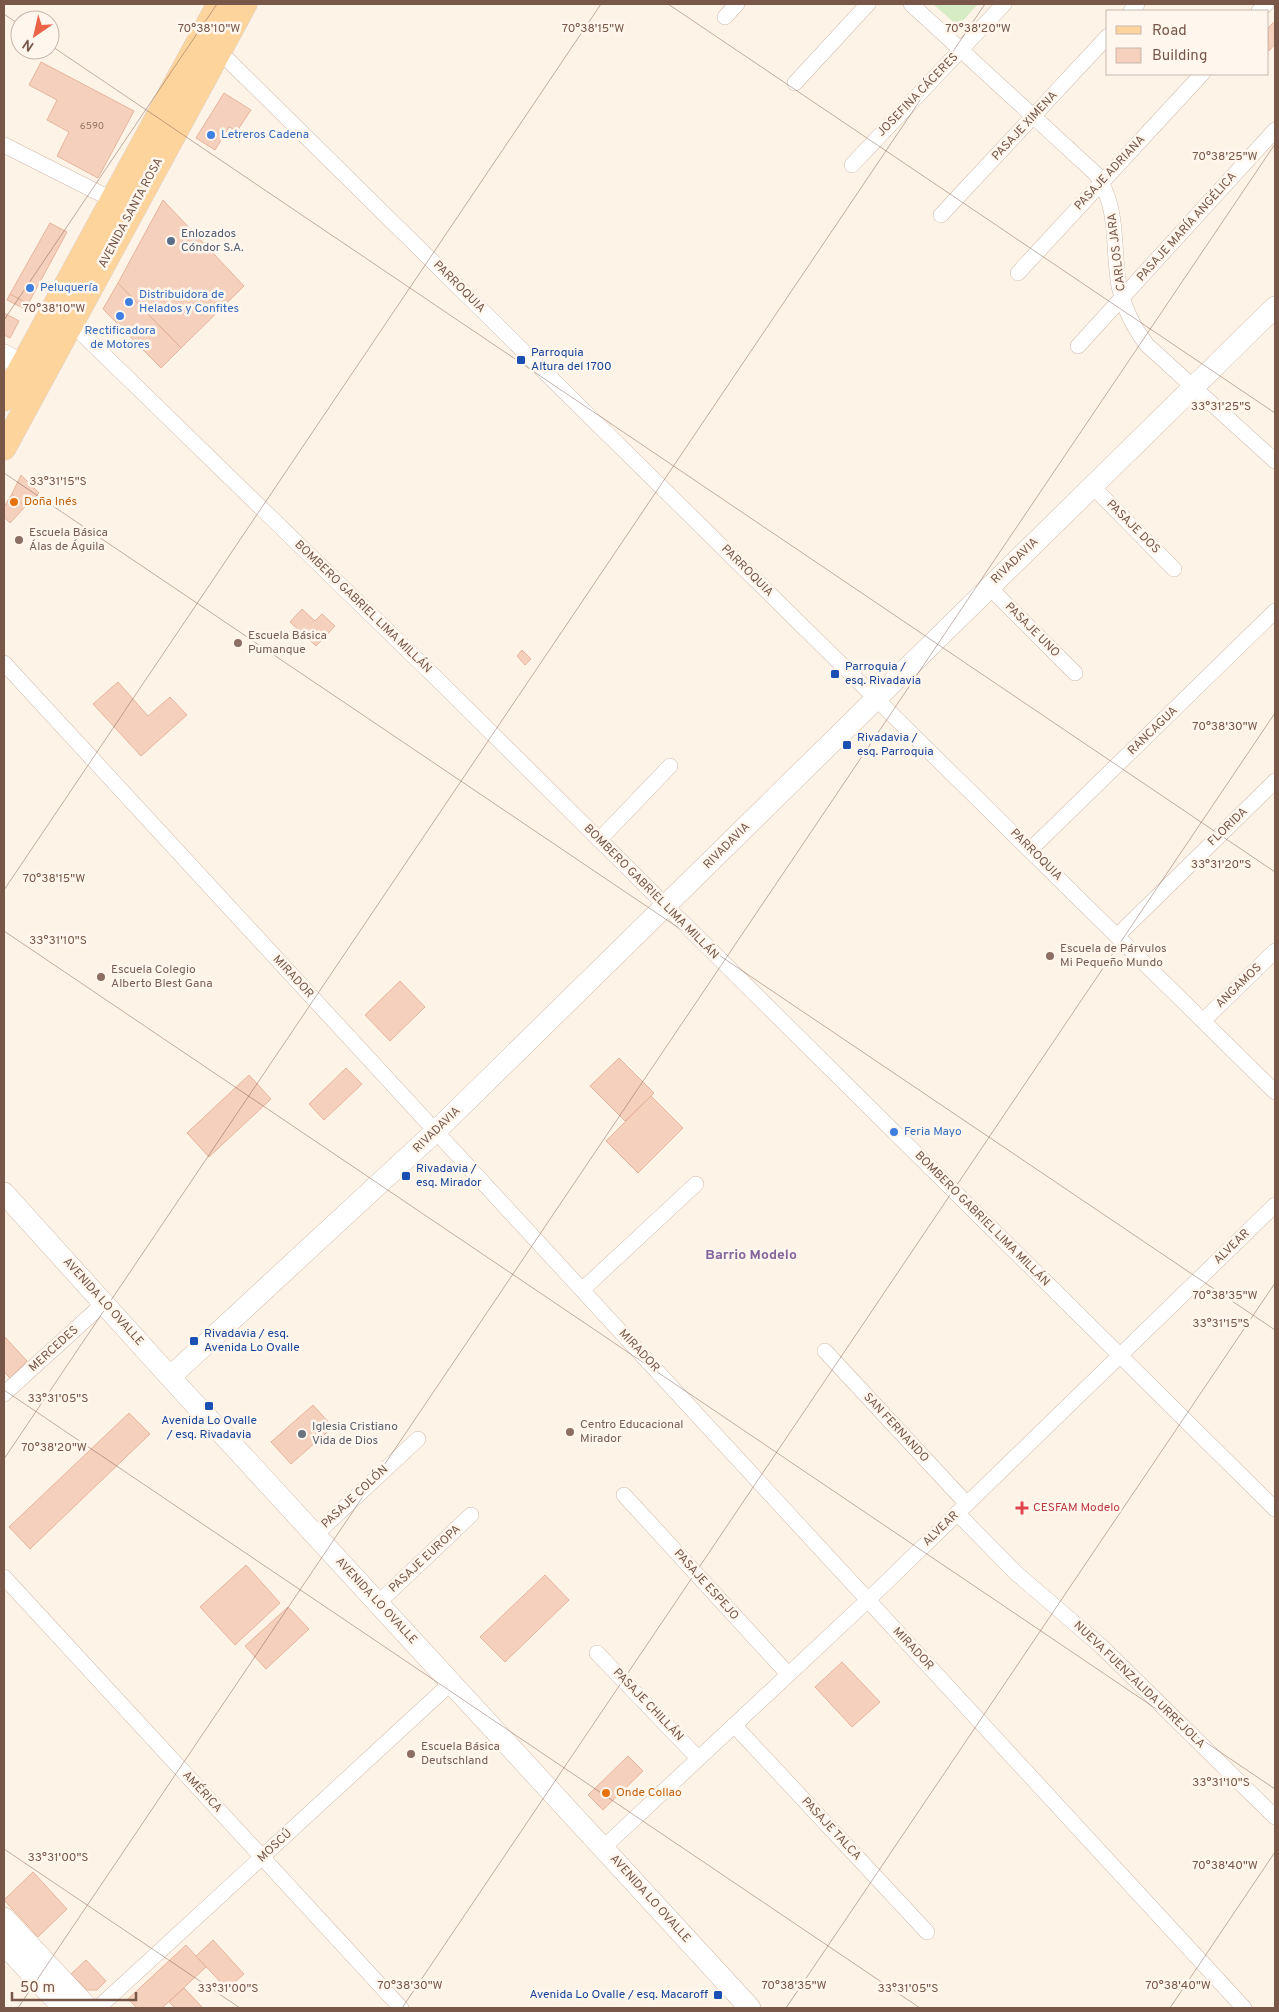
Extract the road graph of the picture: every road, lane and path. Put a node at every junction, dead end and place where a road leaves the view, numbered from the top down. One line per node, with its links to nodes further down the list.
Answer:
1 (245, 4): 9 (main road, AVENIDA SANTA ROSA)
2 (737, 4): 7 (street)
3 (868, 4): 12 (street)
4 (911, 4): 10 (street, CARLOS JARA)
5 (1004, 4): 10 (street, JOSEFINA CÁCERES)
6 (216, 5): 18 (main road, AVENIDA SANTA ROSA)
7 (725, 16)
8 (1106, 38): 13 (street, PASAJE XIMENA)
9 (219, 50): 23 (main road, AVENIDA SANTA ROSA); 36 (street, PARROQUIA)
10 (961, 50): 13 (street, CARLOS JARA); 16 (street, JOSEFINA CÁCERES)
11 (1201, 75): 17 (street, PASAJE ADRIANA)
12 (795, 83)
13 (1034, 116): 17 (street, CARLOS JARA); 19 (street, PASAJE XIMENA)
14 (1275, 130): 21 (street, PASAJE MARÍA ANGÉLICA)
15 (4, 146): 18 (street)
16 (852, 165)
17 (1102, 182): 20 (street, PASAJE ADRIANA); 21 (street, CARLOS JARA)
18 (112, 200): 25 (main road, AVENIDA SANTA ROSA)
19 (941, 215)
20 (1018, 273)
21 (1122, 298): 24 (street, PASAJE MARÍA ANGÉLICA); 26 (street, CARLOS JARA)
22 (1275, 307): 26 (street, RIVADAVIA)
23 (71, 323): 25 (street); 28 (main road, AVENIDA SANTA ROSA); 39 (street, BOMBERO GABRIEL LIMA MILLÁN)
24 (1078, 346)
25 (13, 360): 27 (main road, AVENIDA SANTA ROSA)
26 (1194, 386): 29 (street, CARLOS JARA); 30 (street, RIVADAVIA)
27 (4, 399)
28 (4, 448)
29 (1275, 461)
30 (1092, 486): 31 (street, PASAJE DOS); 32 (street, RIVADAVIA)
31 (1174, 569)
32 (988, 587): 35 (street, PASAJE UNO); 36 (street, RIVADAVIA)
33 (1275, 611): 40 (street, RANCAGUA)
34 (4, 663): 46 (street, MIRADOR)
35 (1075, 673)
36 (876, 698): 40 (street, PARROQUIA); 41 (street, RIVADAVIA)
37 (670, 766): 39 (street)
38 (1275, 781): 42 (street, FLORIDA)
39 (599, 840): 41 (street, BOMBERO GABRIEL LIMA MILLÁN)
40 (1030, 850): 42 (street, PARROQUIA)
41 (666, 906): 46 (street, RIVADAVIA); 53 (street, BOMBERO GABRIEL LIMA MILLÁN)
42 (1117, 936): 44 (street, PARROQUIA)
43 (1275, 951): 44 (street, ANGAMOS)
44 (1203, 1021): 45 (street, PARROQUIA)
45 (1275, 1092)
46 (436, 1131): 50 (street, MIRADOR); 54 (street, RIVADAVIA)
47 (696, 1184): 50 (street)
48 (4, 1193): 51 (street, AVENIDA LO OVALLE)
49 (1275, 1205): 53 (street, ALVEAR)
50 (582, 1290): 63 (street, MIRADOR)
51 (104, 1303): 54 (street, AVENIDA LO OVALLE); 55 (street, MERCEDES)
52 (825, 1352): 58 (street, SAN FERNANDO)
53 (1120, 1355): 58 (street, ALVEAR); 59 (street, BOMBERO GABRIEL LIMA MILLÁN)
54 (170, 1378): 61 (street, AVENIDA LO OVALLE)
55 (4, 1394)
56 (418, 1439): 61 (street, PASAJE COLÓN)
57 (624, 1495): 66 (street, PASAJE ESPEJO)
58 (962, 1509): 63 (street, ALVEAR); 70 (street, NUEVA FUENZALIDA URREJOLA)
59 (1275, 1509)
60 (471, 1515): 64 (street, PASAJE EUROPA)
61 (315, 1535): 64 (street, AVENIDA LO OVALLE)
62 (4, 1577): 72 (street, AMÉRICA)
63 (868, 1600): 66 (street, ALVEAR); 81 (street, MIRADOR)
64 (378, 1603): 67 (street, AVENIDA LO OVALLE)
65 (597, 1653): 69 (street, PASAJE CHILLÁN)
66 (788, 1674): 68 (street, ALVEAR)
67 (451, 1683): 71 (street, AVENIDA LO OVALLE); 72 (street, MOSCÚ)
68 (734, 1725): 69 (street, ALVEAR); 74 (street, PASAJE TALCA)
69 (698, 1758): 71 (street, ALVEAR)
70 (1275, 1817)
71 (603, 1848): 80 (street, AVENIDA LO OVALLE)
72 (262, 1857): 78 (street, MOSCÚ); 79 (street, AMÉRICA)
73 (4, 1918): 77 (street)
74 (927, 1932)
75 (4, 1944): 76 (street)
76 (63, 2008)
77 (88, 2008)
78 (98, 2008)
79 (401, 2008)
80 (750, 2008)
81 (1244, 2008)

